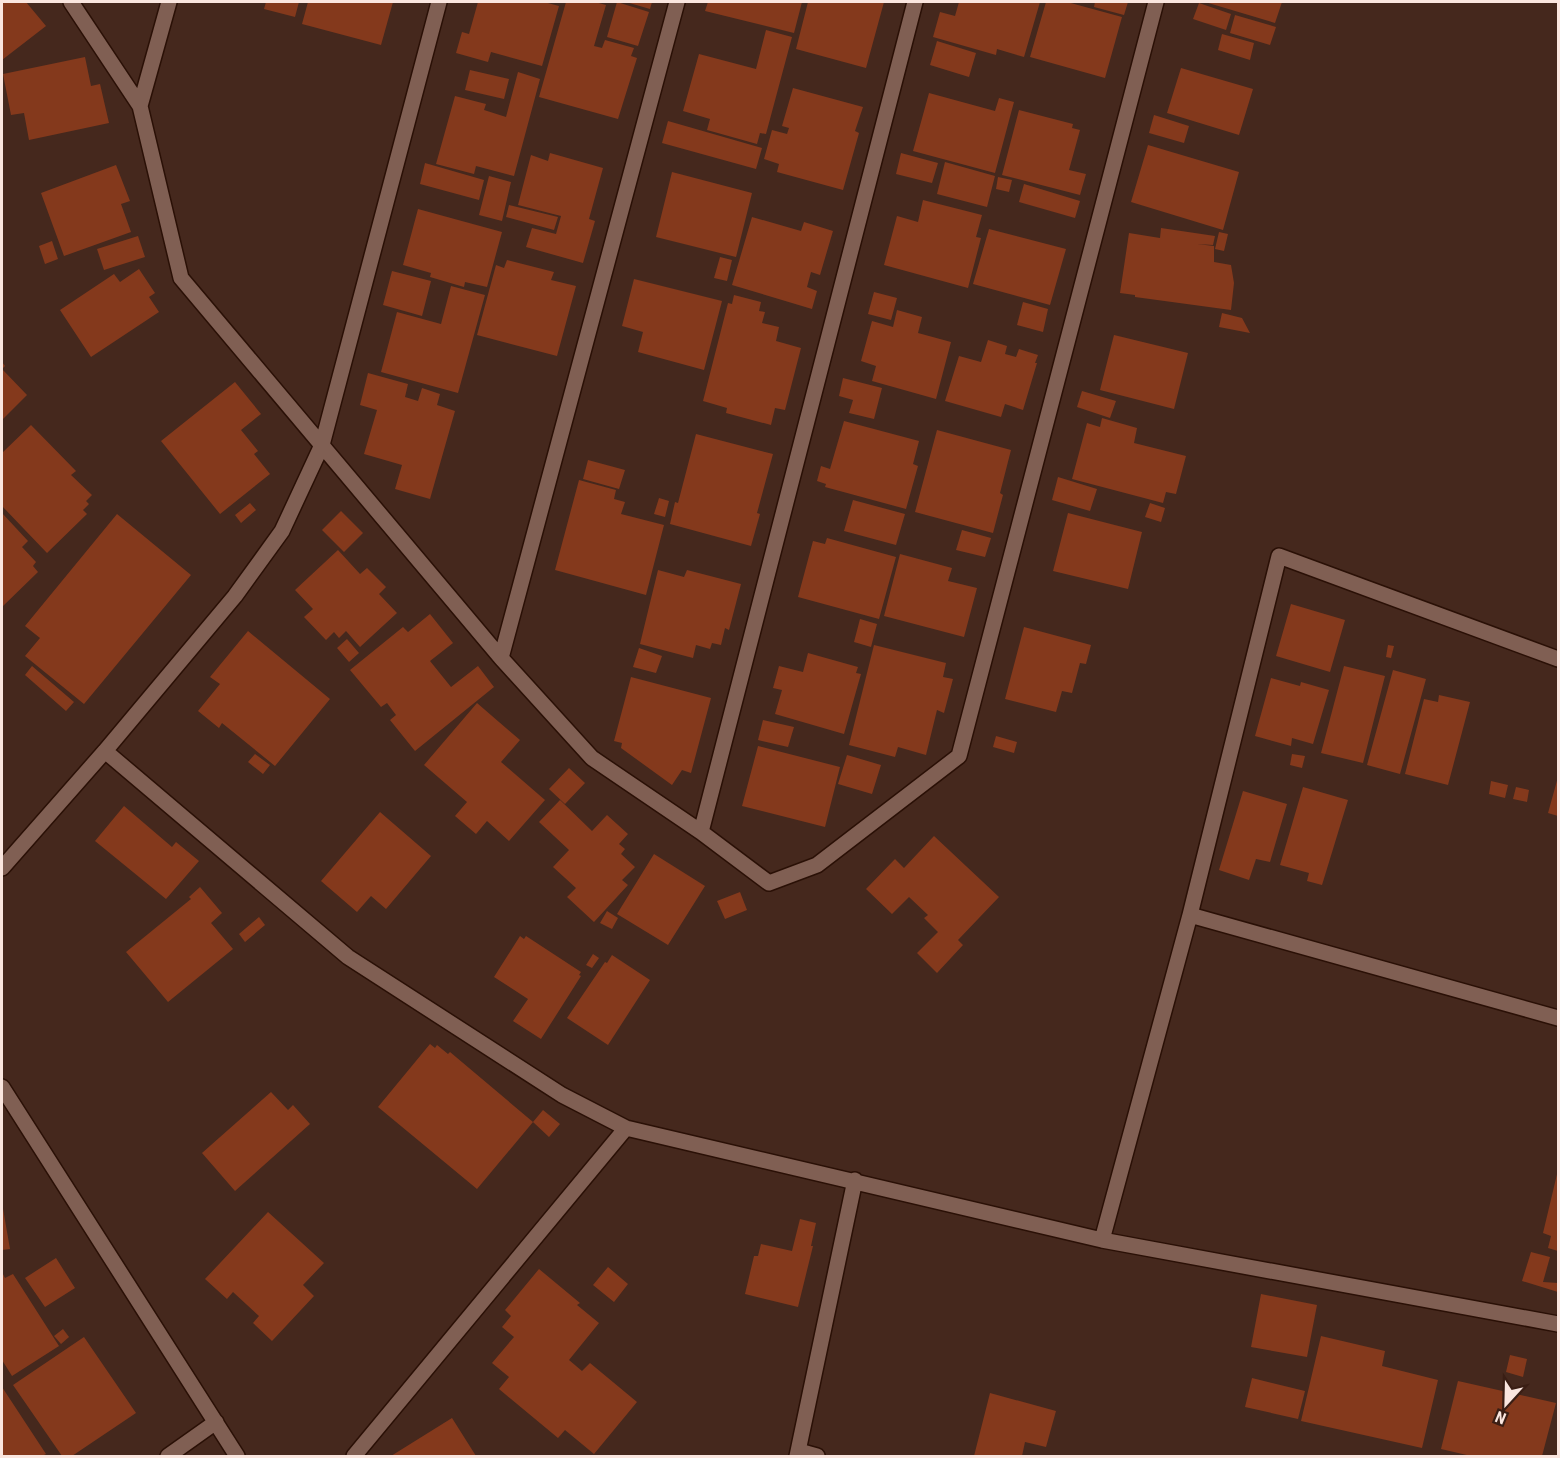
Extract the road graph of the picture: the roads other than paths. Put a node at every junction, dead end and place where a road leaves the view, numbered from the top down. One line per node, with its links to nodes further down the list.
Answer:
1 (71, 2): 7 (street)
2 (169, 2): 7 (street)
3 (439, 2): 8 (street)
4 (677, 2): 9 (street)
5 (915, 2): 12 (street)
6 (1156, 2): 12 (street)
7 (140, 106): 8 (street)
8 (322, 445): 9 (street); 11 (street)
9 (501, 658): 12 (street)
10 (1558, 659): 14 (street)
11 (105, 751): 13 (street); 17 (street)
12 (701, 832)
13 (2, 868)
14 (1190, 915): 15 (street); 19 (street)
15 (1558, 1018)
16 (2, 1087): 21 (street)
17 (626, 1128): 18 (street); 25 (street)
18 (855, 1180): 19 (street); 22 (street)
19 (1102, 1239): 20 (street)
20 (1558, 1324)
21 (216, 1422): 23 (street); 24 (street)
22 (798, 1454): 26 (street)
23 (168, 1456)
24 (237, 1456)
25 (354, 1456)
26 (817, 1456)

